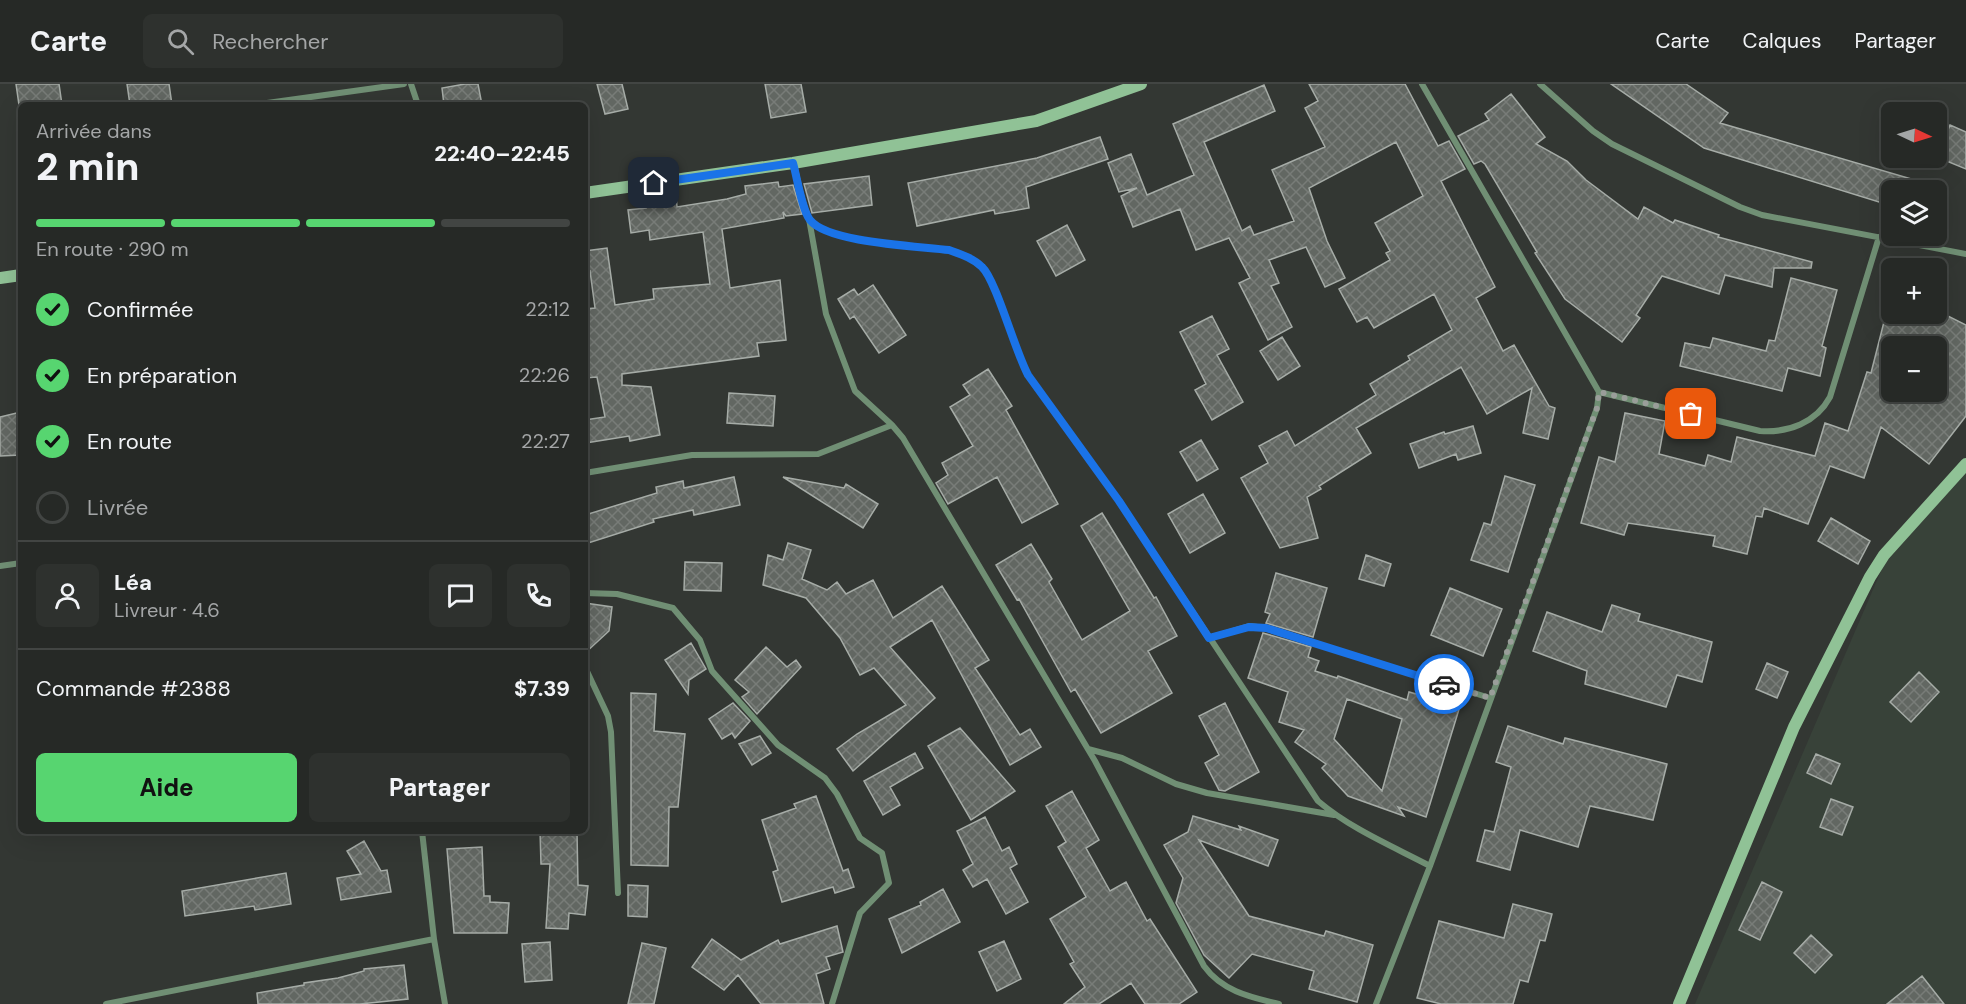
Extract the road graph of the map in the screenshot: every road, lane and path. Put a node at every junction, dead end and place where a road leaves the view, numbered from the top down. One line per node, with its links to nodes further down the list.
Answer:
1 (404, 84): 6 (street)
2 (411, 84): 7 (street)
3 (1141, 84): 8 (street)
4 (1422, 84): 15 (street)
5 (1540, 84): 11 (street)
6 (275, 102)
7 (417, 102)
8 (793, 163): 9 (street); 10 (street)
9 (588, 193)
10 (809, 219): 16 (street); 22 (street)
11 (1879, 237): 12 (street); 15 (street)
12 (1966, 254)
13 (18, 275): 14 (street)
14 (0, 278)
15 (1599, 392): 24 (street)
16 (892, 425): 18 (street); 25 (street)
17 (1966, 464): 38 (street)
18 (588, 472)
19 (18, 563): 20 (street)
20 (0, 566)
21 (588, 593): 34 (street)
22 (1209, 638): 24 (street); 26 (street)
23 (588, 673): 29 (street)
24 (1490, 698): 28 (street)
25 (1088, 749): 26 (street); 31 (street)
26 (1335, 815): 28 (street)
27 (422, 834): 30 (street)
28 (1430, 866): 37 (street)
29 (618, 893)
30 (434, 939): 32 (street); 33 (street)
31 (1250, 996): 35 (street); 36 (street)
32 (106, 1004)
33 (445, 1004)
34 (832, 1004)
35 (1257, 1004)
36 (1279, 1004)
37 (1376, 1004)
38 (1679, 1004)

